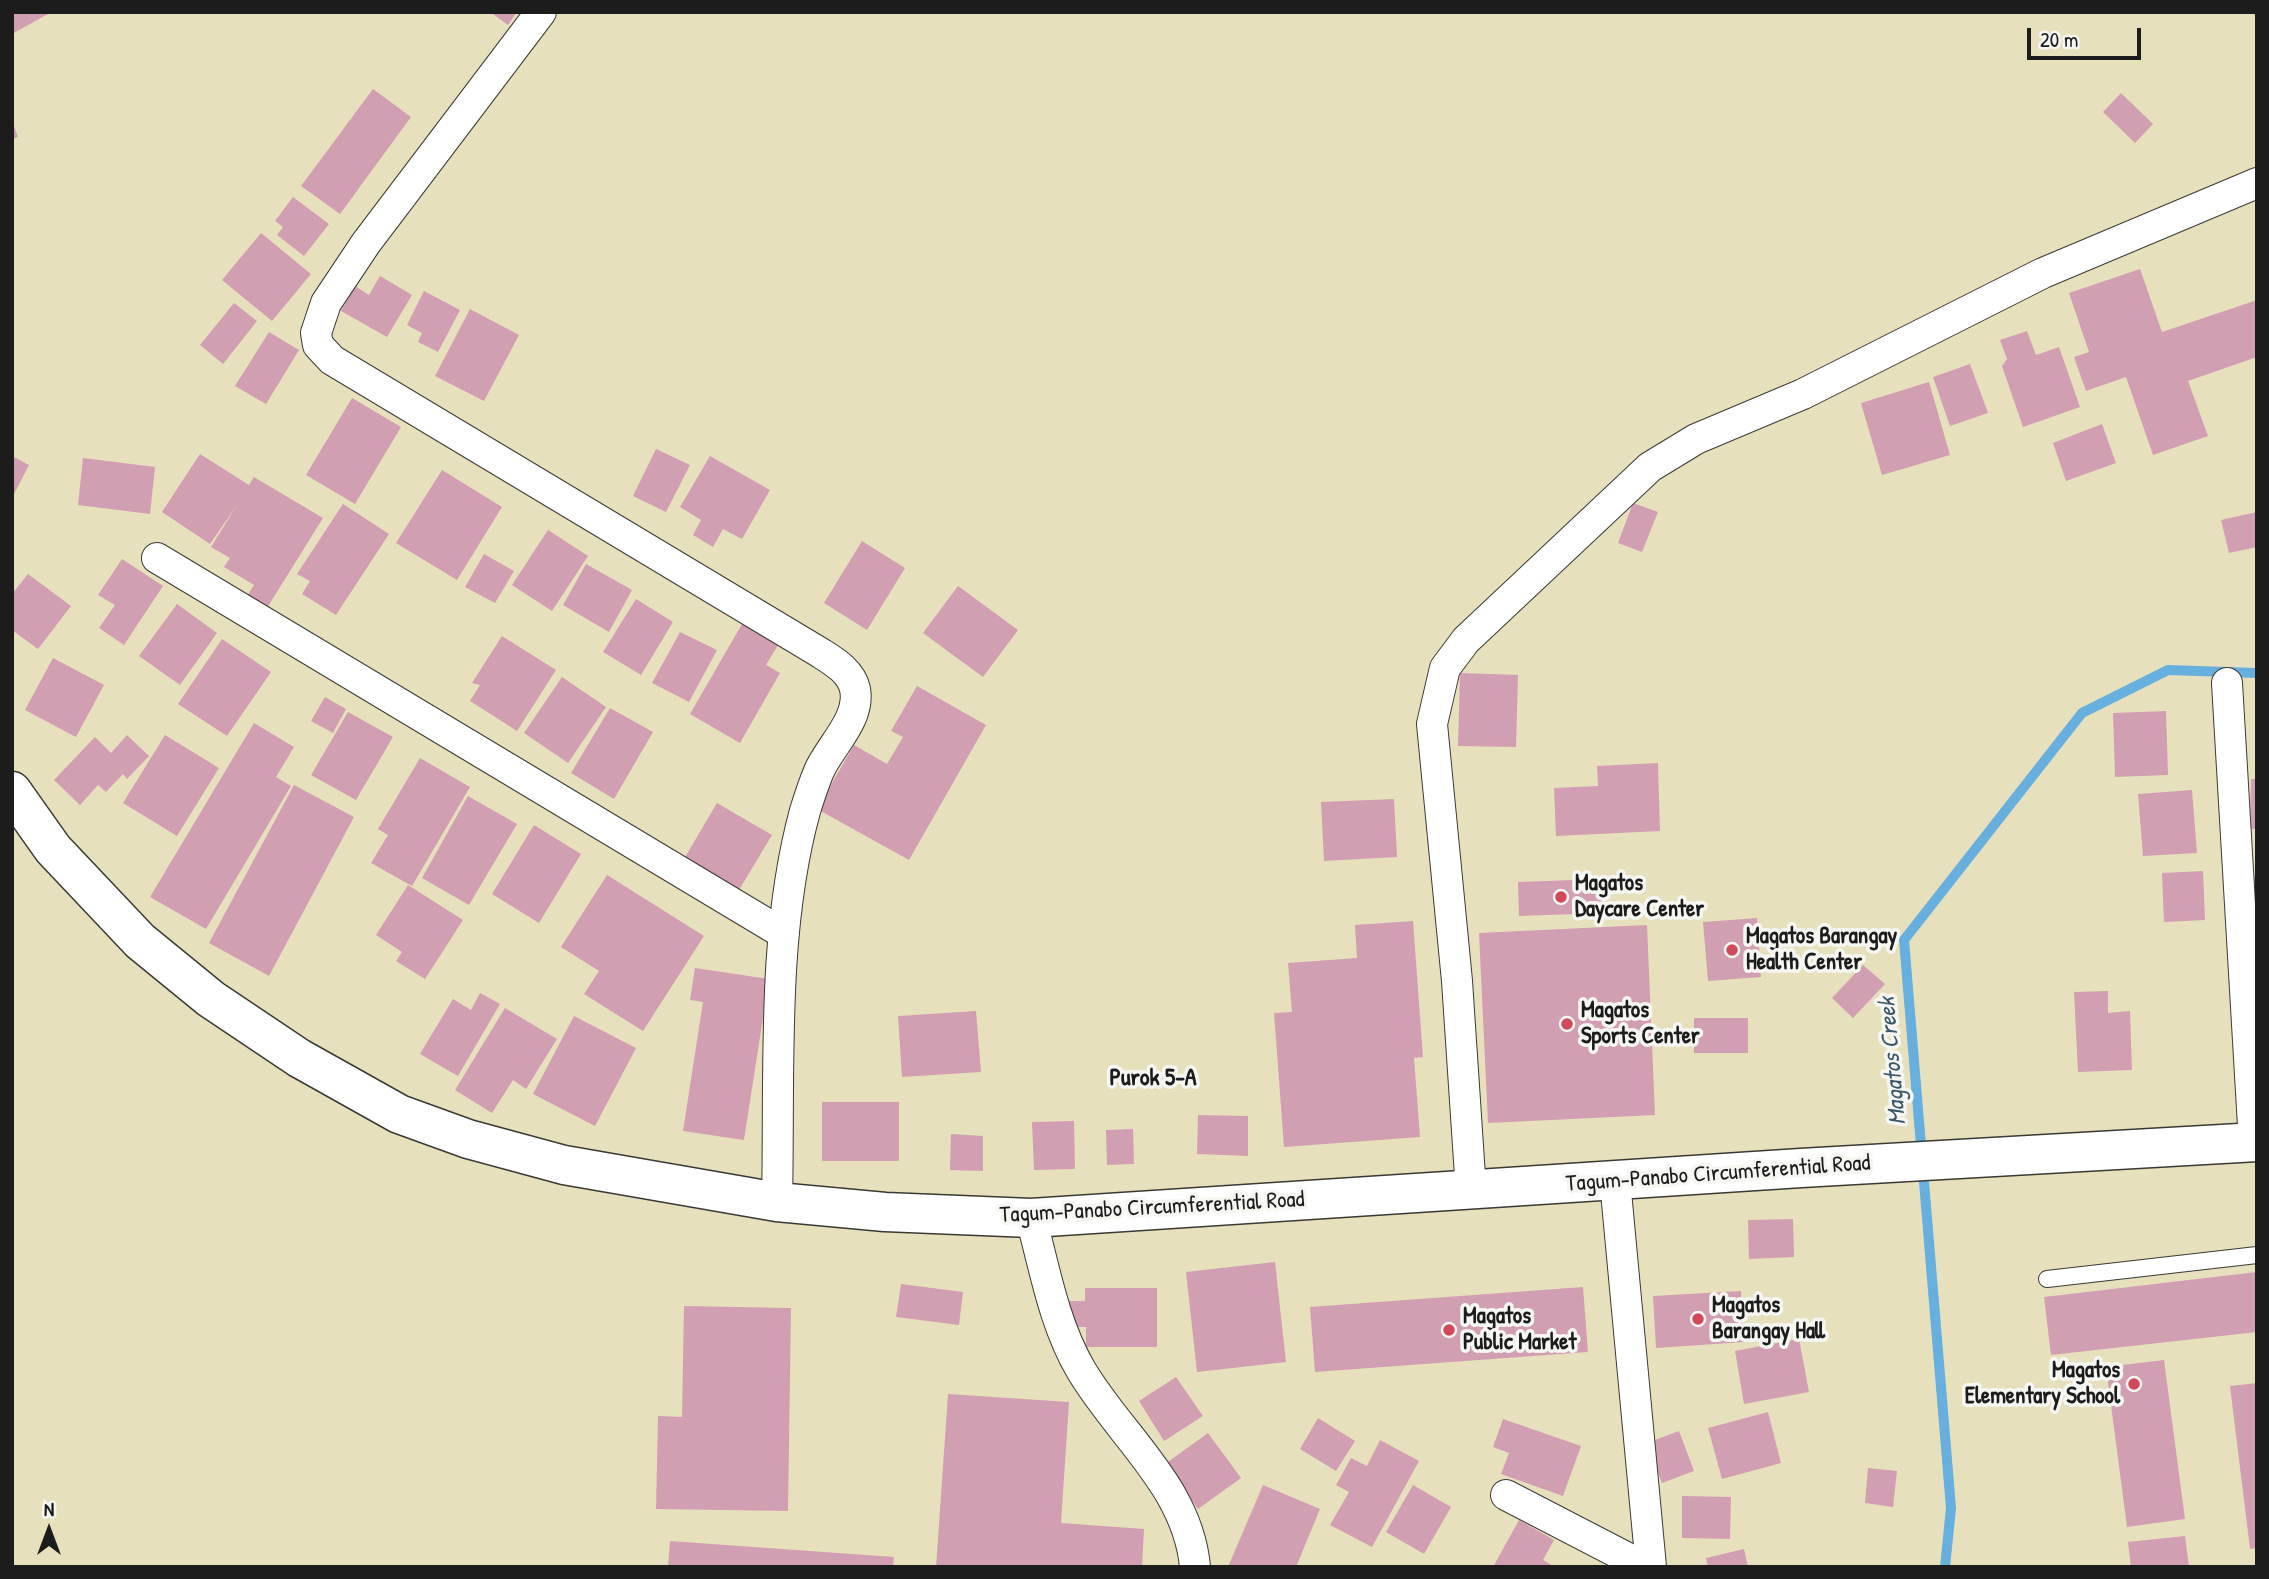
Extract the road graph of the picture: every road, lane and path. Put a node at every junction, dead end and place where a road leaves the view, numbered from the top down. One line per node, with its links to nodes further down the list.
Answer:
1 (541, 12): 6 (street)
2 (2257, 183): 9 (street)
3 (157, 558): 6 (street)
4 (2227, 683): 7 (street)
5 (12, 791): 10 (highway, Tagum-Panabo Circumferential Road)
6 (783, 934): 10 (street)
7 (2255, 1142): 8 (highway, Tagum-Panabo Circumferential Road)
8 (1615, 1181): 9 (highway, Tagum-Panabo Circumferential Road); 17 (street)
9 (1471, 1191): 11 (highway, Tagum-Panabo Circumferential Road)
10 (777, 1202): 11 (highway, Tagum-Panabo Circumferential Road)
11 (1031, 1218): 15 (street)
12 (2257, 1255): 13 (lane)
13 (2047, 1279)
14 (1506, 1495): 16 (street)
15 (1195, 1567)
16 (1645, 1567)
17 (1651, 1567)

